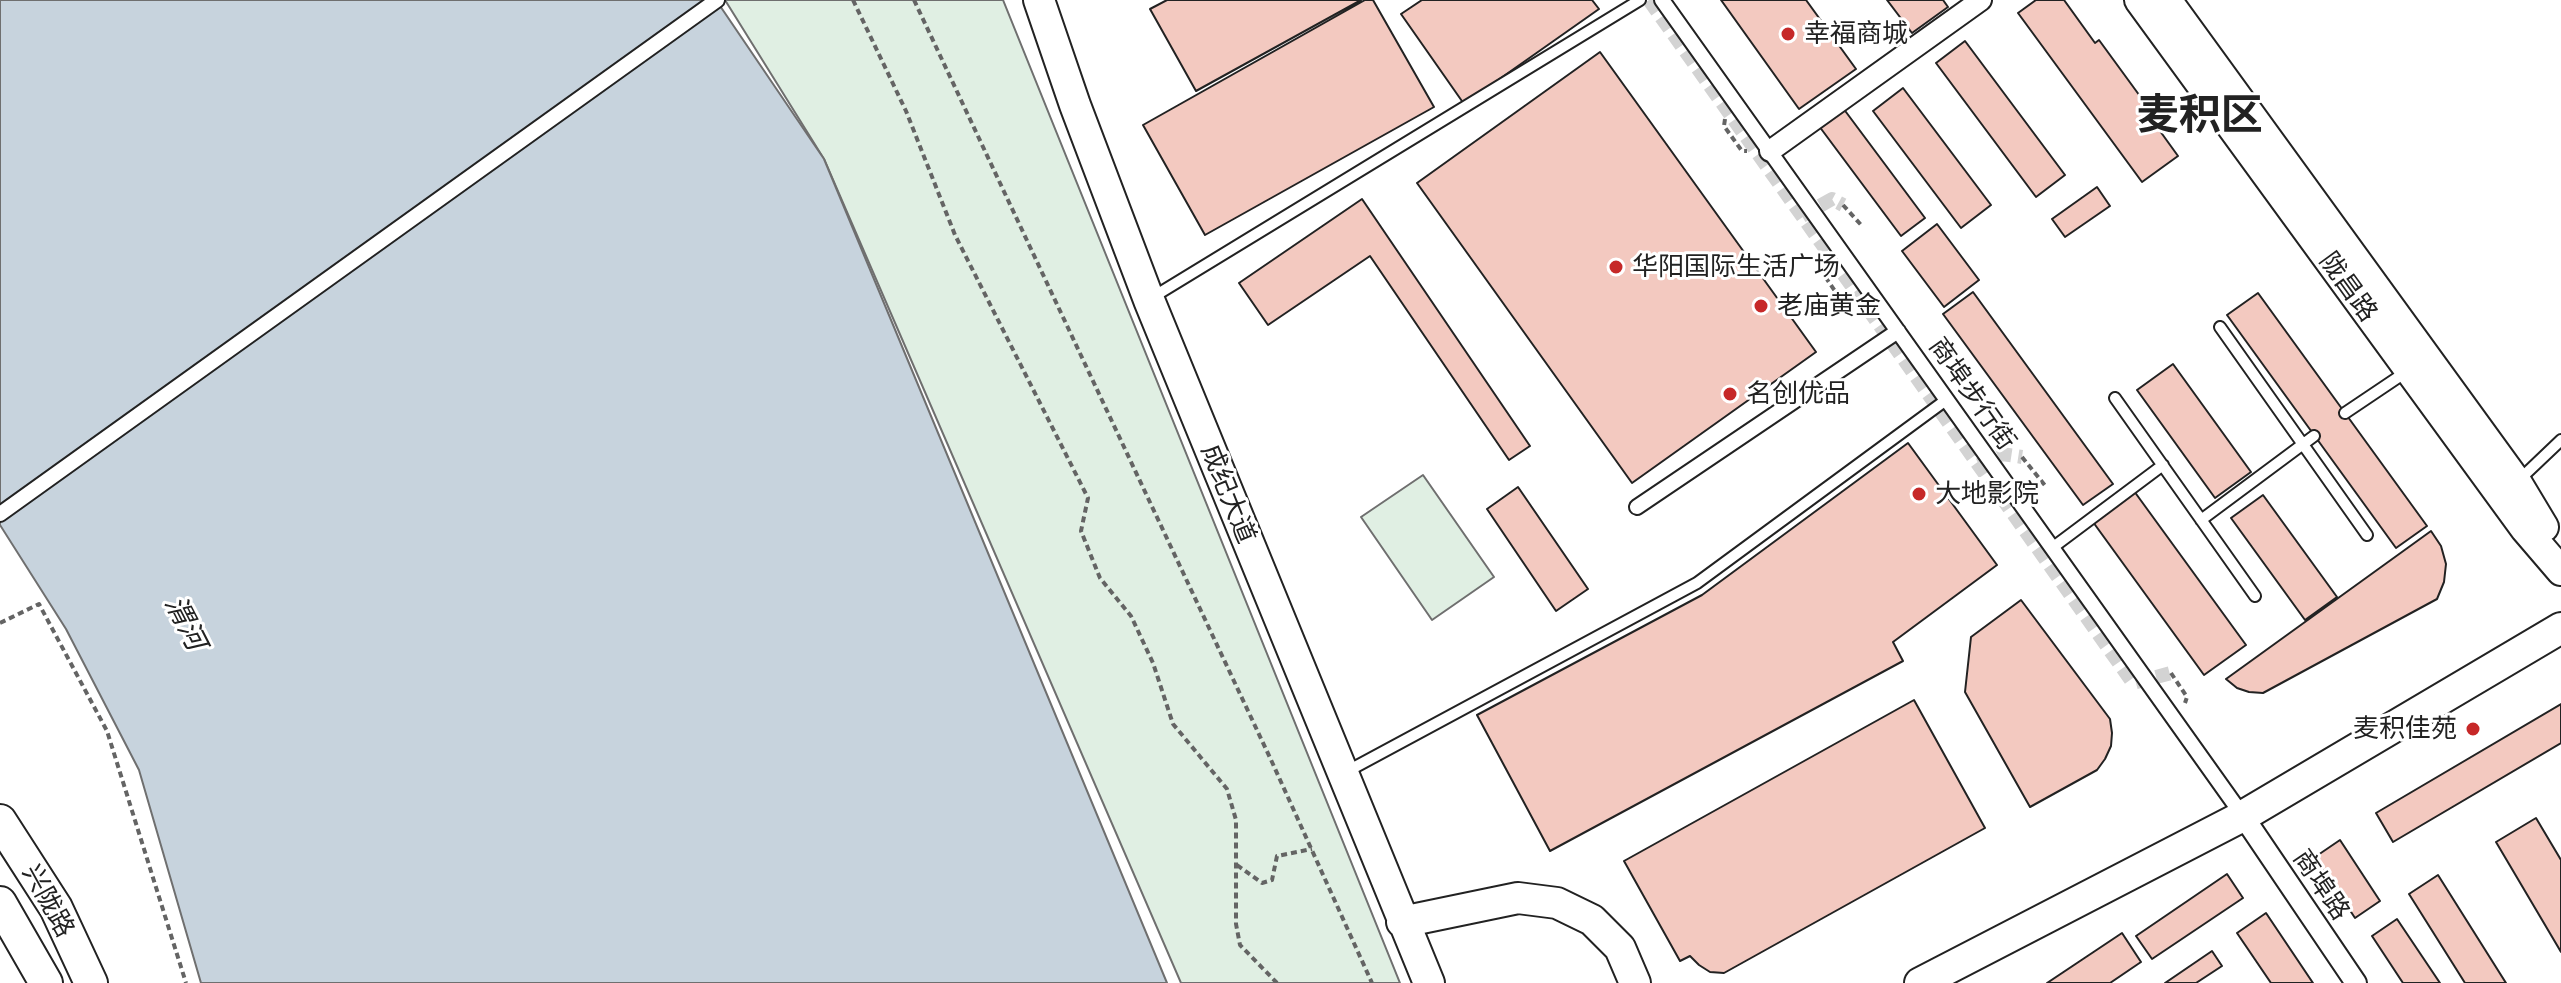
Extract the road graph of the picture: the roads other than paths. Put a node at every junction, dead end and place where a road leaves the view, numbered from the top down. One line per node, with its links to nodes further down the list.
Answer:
1 (717, 0): 22 (street)
2 (1039, 0): 9 (main road, 成纪大道)
3 (1640, 0): 9 (lane)
4 (1662, 0): 8 (street, 商埠步行街)
5 (1981, 0): 8 (street)
6 (2139, 0): 12 (main road, 陇昌路)
7 (2167, 0): 20 (main road, 陇昌路)
8 (1770, 151): 11 (street, 商埠步行街)
9 (1149, 300): 30 (main road, 成纪大道)
10 (2220, 327): 18 (lane)
11 (1898, 331): 14 (street, 商埠步行街); 21 (street)
12 (2409, 370): 15 (lane); 27 (main road, 陇昌路)
13 (2115, 398): 19 (lane)
14 (1946, 400): 25 (street, 商埠步行街); 30 (lane)
15 (2345, 413)
16 (2314, 436): 18 (lane)
17 (2561, 440): 20 (lane)
18 (2303, 444): 23 (lane); 24 (lane)
19 (2163, 465): 23 (lane); 25 (lane)
20 (2517, 482): 26 (main road, 陇昌路)
21 (1637, 507)
22 (0, 514)
23 (2201, 520): 28 (lane)
24 (2367, 535)
25 (2052, 548): 31 (street, 商埠步行街)
26 (2561, 555)
27 (2561, 571)
28 (2255, 596)
29 (2561, 628): 31 (main road)
30 (1342, 774): 34 (main road, 成纪大道)
31 (2243, 816): 37 (main road); 41 (street, 商埠路)
32 (0, 821): 38 (highway, 兴陇路)
33 (0, 903): 36 (highway, 兴陇路)
34 (1402, 922): 39 (main road, 成纪大道); 40 (main road)
35 (0, 938): 36 (main road)
36 (40, 970)
37 (1932, 980)
38 (91, 983)
39 (1429, 983)
40 (1635, 983)
41 (2356, 983)

